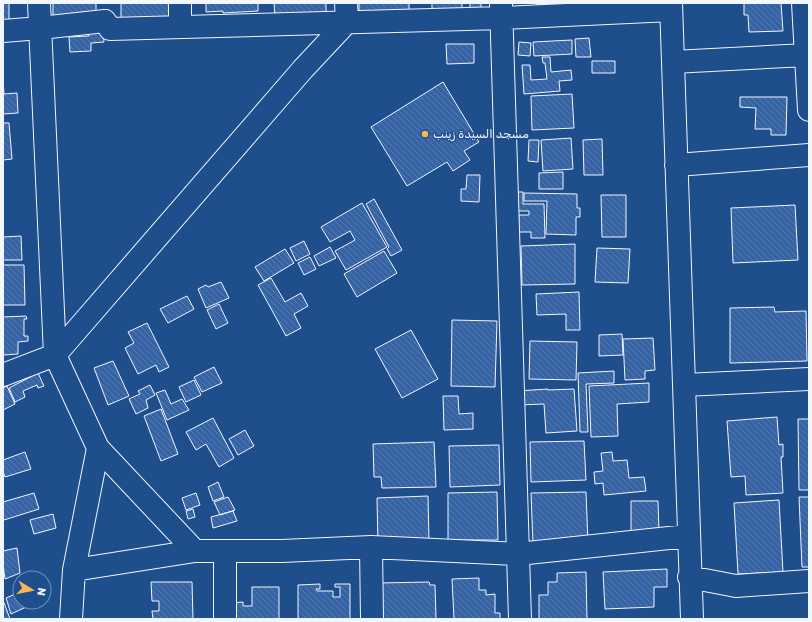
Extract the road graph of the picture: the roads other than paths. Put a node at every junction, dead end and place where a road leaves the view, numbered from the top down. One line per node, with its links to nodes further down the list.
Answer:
1 (39, 3): 8 (street)
2 (180, 3): 7 (street)
3 (803, 3): 10 (street)
4 (671, 6): 5 (street); 11 (street)
5 (502, 10): 6 (street); 24 (street)
6 (346, 12): 7 (street); 15 (street)
7 (180, 26): 8 (street)
8 (40, 28): 9 (street); 15 (street)
9 (3, 31)
10 (806, 55): 11 (street); 12 (street)
11 (673, 62): 14 (street)
12 (809, 110)
13 (809, 155): 14 (street)
14 (676, 165): 18 (street)
15 (55, 355): 16 (street); 19 (street)
16 (3, 375)
17 (809, 379): 18 (street)
18 (684, 385): 20 (street)
19 (98, 448): 22 (street); 25 (street)
20 (688, 536): 24 (street); 26 (street)
21 (371, 547): 23 (street); 24 (street); 30 (street)
22 (195, 551): 23 (street); 25 (street)
23 (225, 551): 29 (street)
24 (518, 554): 31 (street)
25 (74, 570): 28 (street)
26 (689, 577): 27 (street); 32 (street)
27 (809, 581)
28 (72, 619)
29 (225, 619)
30 (372, 619)
31 (520, 619)
32 (692, 619)

